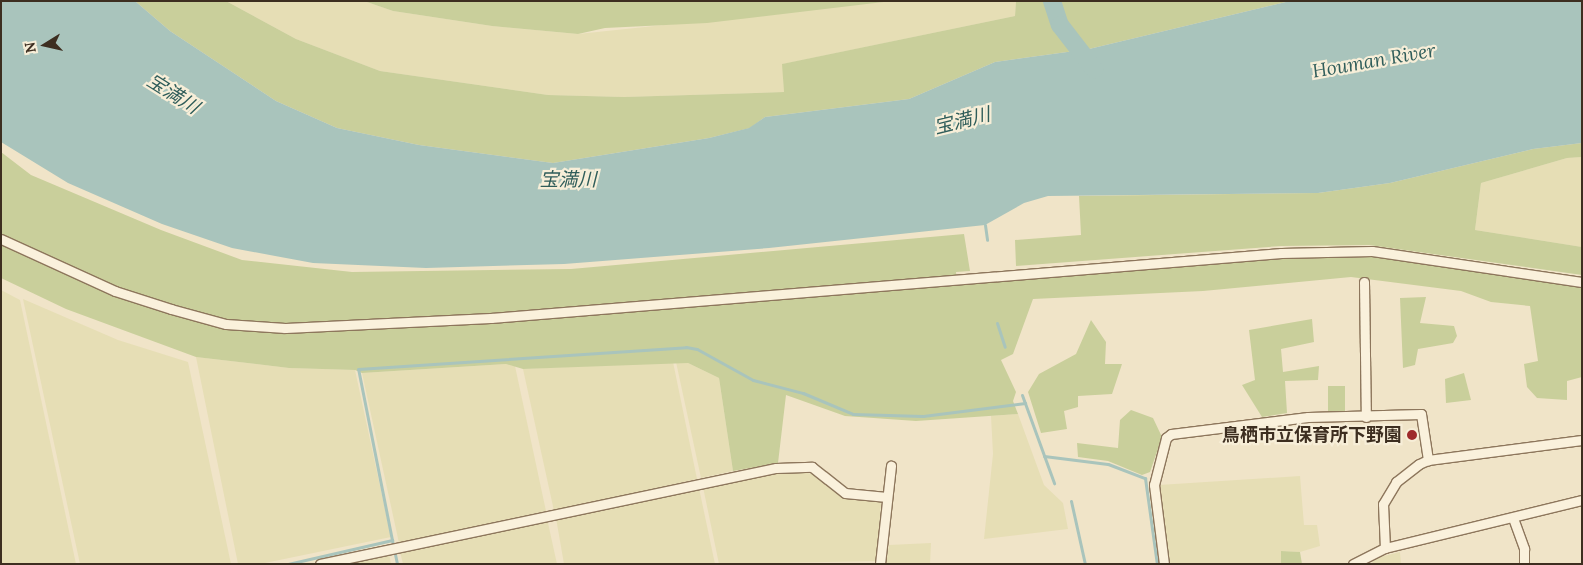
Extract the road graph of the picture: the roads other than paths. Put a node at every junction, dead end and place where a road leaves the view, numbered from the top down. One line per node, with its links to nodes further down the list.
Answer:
1 (1, 239): 3 (street)
2 (1364, 282): 4 (street)
3 (1582, 282)
4 (1366, 417): 6 (street); 14 (street)
5 (1582, 440): 6 (street)
6 (1428, 460): 11 (street)
7 (891, 466): 8 (street)
8 (886, 496): 12 (street); 13 (street)
9 (1582, 500): 10 (street)
10 (1513, 518): 11 (street); 16 (street)
11 (1385, 548): 15 (street)
12 (320, 564)
13 (880, 564)
14 (1164, 564)
15 (1353, 564)
16 (1524, 564)

